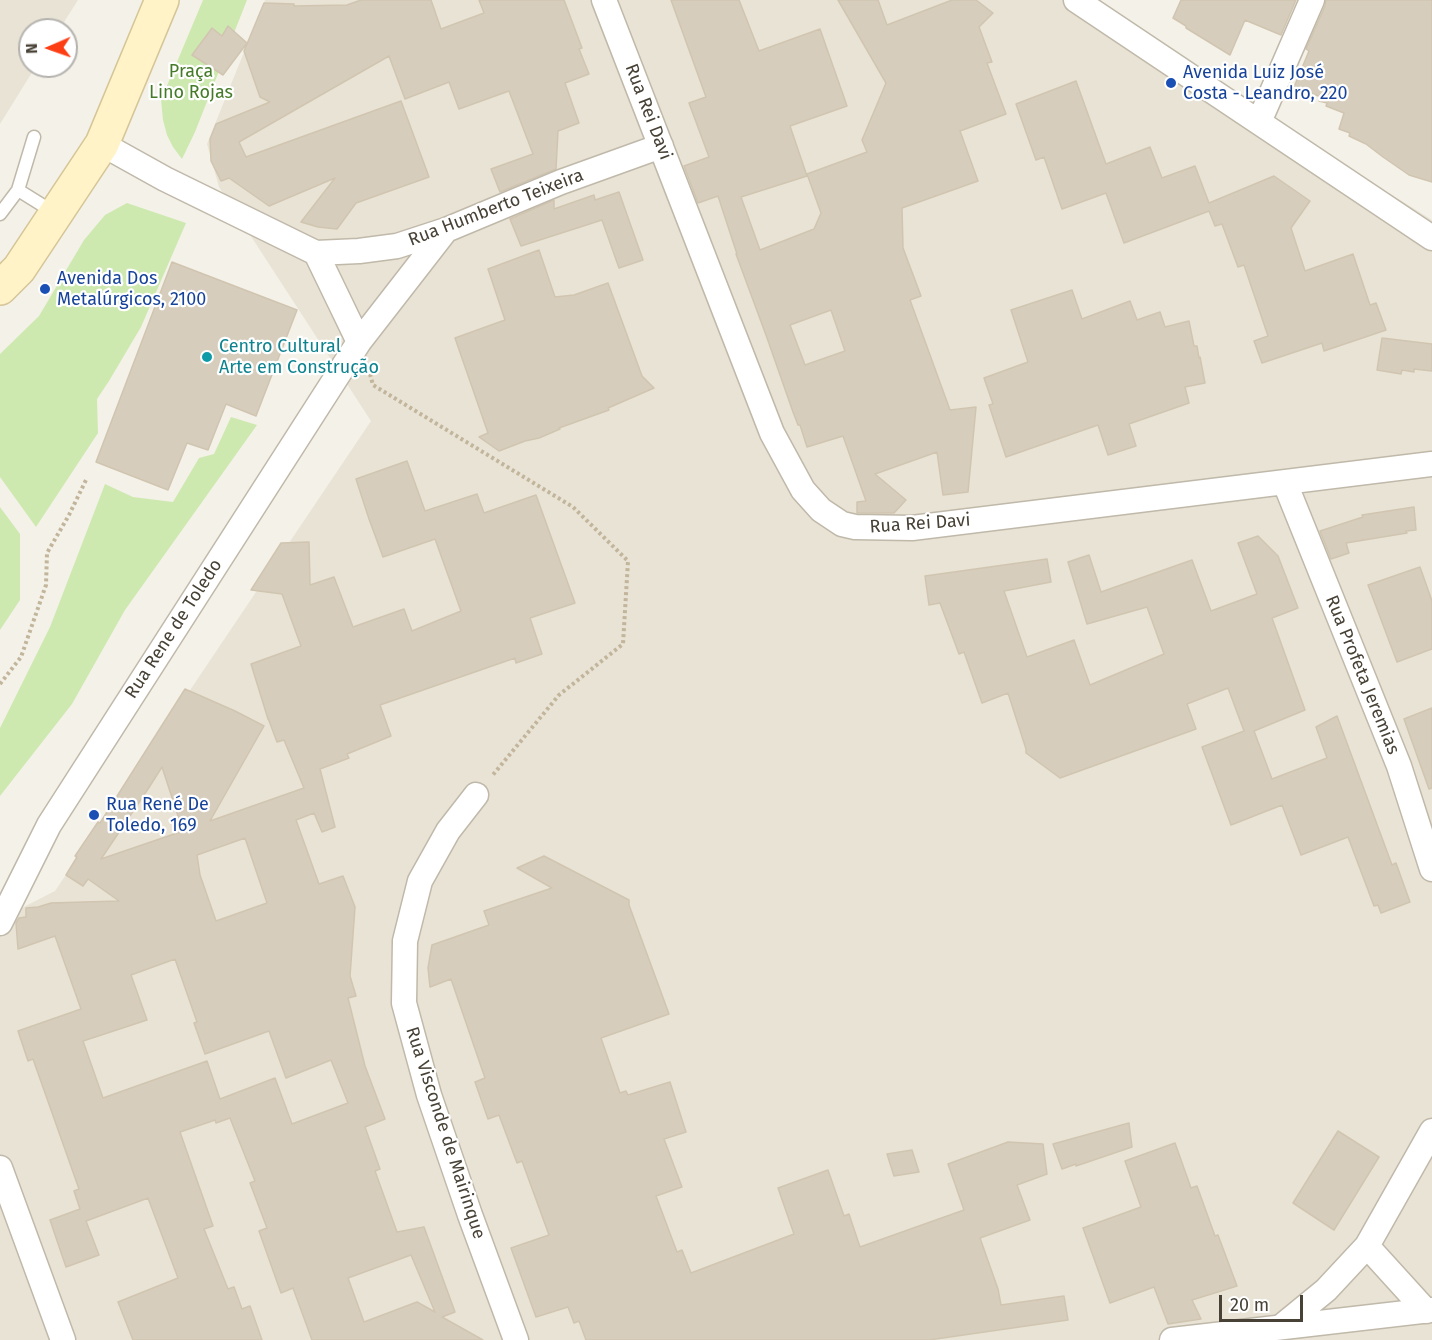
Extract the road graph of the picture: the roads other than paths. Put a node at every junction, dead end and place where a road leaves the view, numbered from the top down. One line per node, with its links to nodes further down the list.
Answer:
1 (162, 0): 7 (main road)
2 (604, 0): 8 (street, Rua Rei Davi)
3 (1312, 0): 5 (street)
4 (1082, 2): 5 (street)
5 (1259, 122): 13 (street)
6 (34, 137): 9 (lane)
7 (102, 144): 11 (main road); 14 (street, Rua Humberto Teixeira)
8 (661, 146): 12 (street, Rua Humberto Teixeira); 18 (street, Rua Rei Davi)
9 (18, 190): 10 (lane); 11 (lane)
10 (0, 214)
11 (56, 214): 15 (main road)
12 (446, 230): 14 (street, Rua Humberto Teixeira); 16 (street, Rua Rene de Toledo)
13 (1432, 238)
14 (316, 253): 16 (street)
15 (0, 288)
16 (359, 342): 21 (street, Rua Rene de Toledo)
17 (1432, 464): 18 (street, Rua Rei Davi)
18 (1285, 483): 20 (street, Rua Profeta Jeremias)
19 (476, 795): 28 (street, Rua Visconde de Mairinque)
20 (1432, 869)
21 (0, 923)
22 (1432, 1131): 24 (street)
23 (0, 1168): 27 (street)
24 (1367, 1246): 25 (street); 26 (street)
25 (1429, 1310): 26 (street)
26 (1282, 1326): 29 (street)
27 (63, 1340)
28 (516, 1340)
29 (1172, 1340)

